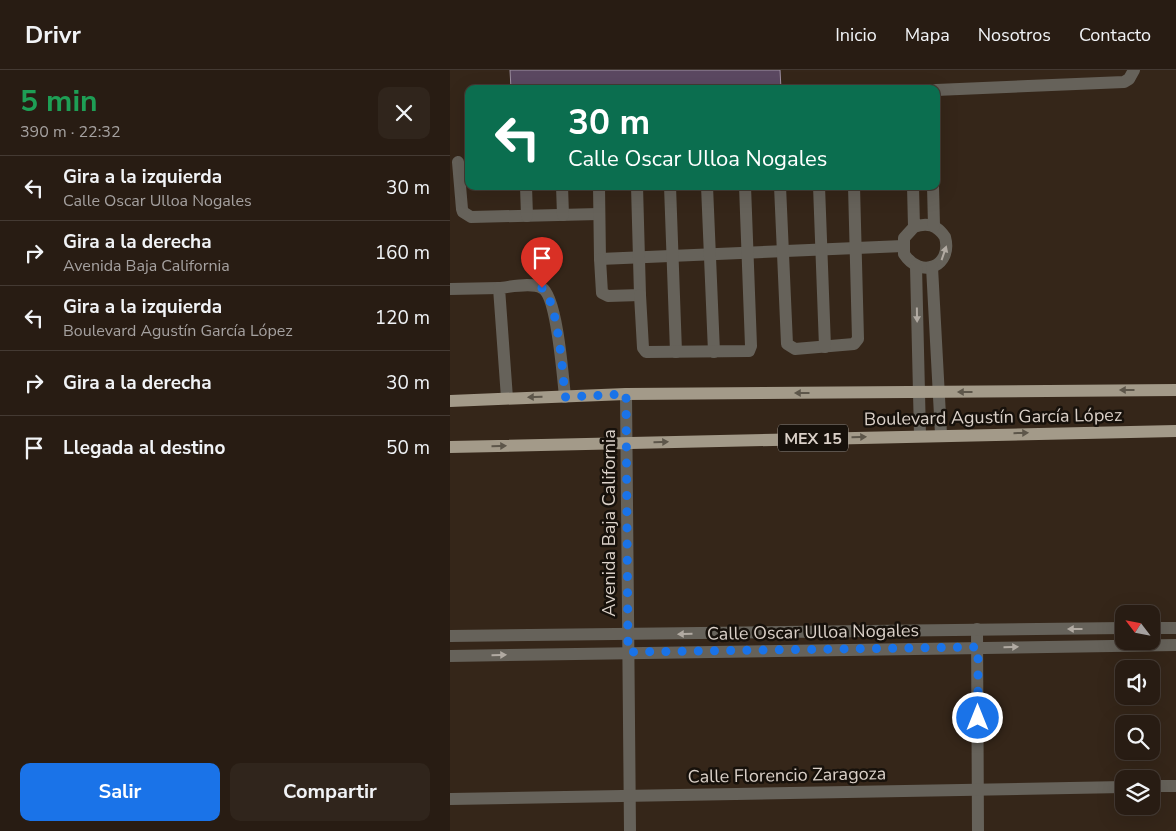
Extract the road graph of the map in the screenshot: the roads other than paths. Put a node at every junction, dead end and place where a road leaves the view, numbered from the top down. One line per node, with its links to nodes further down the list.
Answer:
1 (1134, 70): 2 (street)
2 (940, 90)
3 (459, 162): 18 (street)
4 (526, 190): 18 (street)
5 (562, 190): 17 (street)
6 (599, 190): 16 (street)
7 (637, 190): 28 (street)
8 (670, 190): 27 (street)
9 (707, 190): 26 (street)
10 (745, 190): 25 (street)
11 (780, 190): 24 (street)
12 (819, 190): 23 (street)
13 (854, 190): 22 (street)
14 (913, 190): 20 (street)
15 (933, 190): 19 (street)
16 (599, 214): 17 (street); 29 (street)
17 (563, 215): 18 (street)
18 (527, 216)
19 (934, 226): 20 (street); 31 (street, one-way to 19)
20 (914, 228): 21 (street)
21 (903, 246): 22 (street); 30 (street)
22 (854, 248): 23 (street); 35 (street)
23 (820, 249): 24 (street); 35 (street)
24 (782, 251): 25 (street); 35 (street)
25 (747, 253): 26 (street); 37 (street)
26 (710, 254): 27 (street); 37 (street)
27 (673, 256): 28 (street); 36 (street)
28 (637, 258): 29 (street); 34 (street)
29 (600, 259): 34 (street)
30 (916, 266): 31 (street); 39 (street, one-way to 39)
31 (932, 267): 40 (street)
32 (499, 288): 33 (street); 42 (street); 43 (street)
33 (450, 289)
34 (640, 295): 36 (street)
35 (825, 347)
36 (676, 352): 37 (street)
37 (714, 352)
38 (1176, 390): 40 (main road, Boulevard Agustín García López, one-way to 40)
39 (919, 392): 40 (main road, Boulevard Agustín García López); 41 (main road, Boulevard Agustín García López, one-way to 41); 47 (street)
40 (938, 392): 46 (street)
41 (626, 394): 42 (main road, Boulevard Agustín García López); 48 (street, Avenida Baja California)
42 (565, 397): 43 (main road, Boulevard Agustín García López, one-way to 43)
43 (508, 398): 44 (main road, Boulevard Agustín García López)
44 (450, 400)
45 (1176, 431): 46 (main road, Boulevard Agustín García López / MEX 15, one-way to 45)
46 (941, 434): 47 (main road, Boulevard Agustín García López / MEX 15)
47 (920, 435): 48 (main road, Boulevard Agustín García López / MEX 15, one-way to 47)
48 (626, 443): 49 (main road, Boulevard Agustín García López / MEX 15, one-way to 48); 55 (street, Avenida Baja California)
49 (450, 447)
50 (1115, 628): 53 (street, Calle Oscar Ulloa Nogales, one-way to 53)
51 (1160, 628): 52 (street)
52 (1176, 628)
53 (977, 629): 54 (street, Calle Oscar Ulloa Nogales); 59 (street)
54 (800, 632): 55 (street, Calle Oscar Ulloa Nogales, one-way to 55); 60 (street)
55 (627, 634): 56 (street, Calle Oscar Ulloa Nogales); 61 (street, Avenida Baja California)
56 (450, 636)
57 (450, 642): 62 (street)
58 (1176, 645): 59 (street, Calle Oscar Ulloa Nogales, one-way to 58)
59 (978, 647): 60 (street, Calle Oscar Ulloa Nogales); 66 (street)
60 (800, 650): 61 (street, Calle Oscar Ulloa Nogales)
61 (628, 652): 62 (street, Calle Oscar Ulloa Nogales, one-way to 61); 67 (street, Avenida Baja California)
62 (450, 656)
63 (1160, 786): 64 (street)
64 (1176, 786)
65 (1115, 787): 66 (street, Calle Florencio Zaragoza)
66 (978, 788): 67 (street, Calle Florencio Zaragoza); 70 (street)
67 (630, 795): 68 (street, Calle Florencio Zaragoza); 69 (street, Avenida Baja California)
68 (450, 799)
69 (630, 831)
70 (978, 831)

